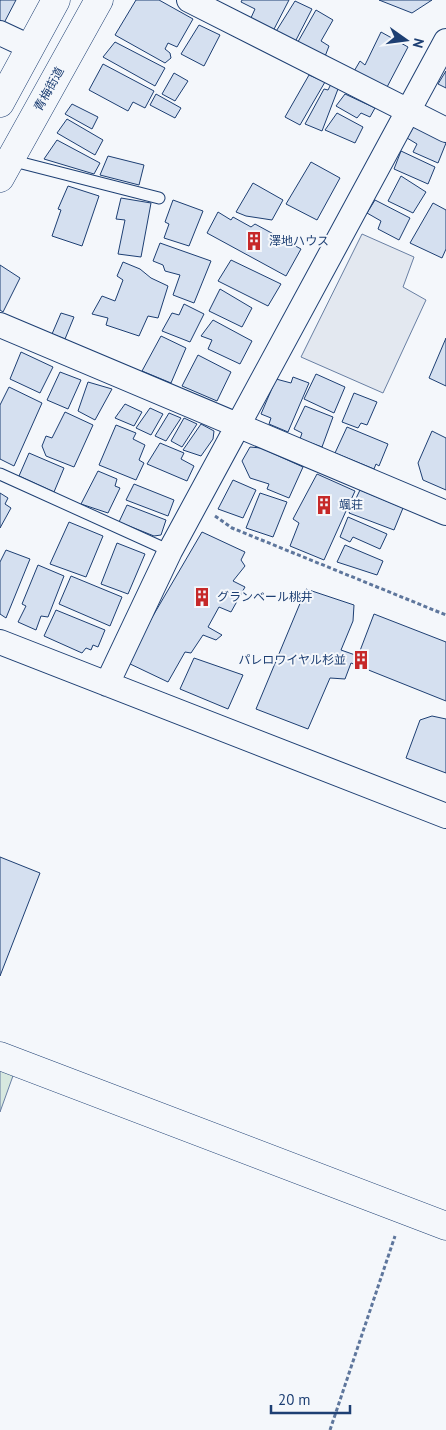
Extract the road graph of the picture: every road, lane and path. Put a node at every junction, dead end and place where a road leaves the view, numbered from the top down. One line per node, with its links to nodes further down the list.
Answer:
1 (56, 0): 6 (street)
2 (99, 0): 10 (street, 青梅街道)
3 (188, 0): 8 (street)
4 (0, 32): 6 (street)
5 (446, 41): 8 (street)
6 (30, 47): 7 (street)
7 (0, 103)
8 (408, 112): 9 (street); 13 (street)
9 (446, 130)
10 (5, 169): 11 (lane)
11 (159, 198)
12 (0, 325): 13 (street)
13 (238, 426): 15 (street); 16 (street)
14 (0, 474): 17 (lane)
15 (196, 504): 17 (street); 18 (path)
16 (446, 513)
17 (170, 551): 20 (street)
18 (446, 615)
19 (0, 642): 20 (street)
20 (106, 684): 21 (street)
21 (446, 816)
22 (0, 1056): 23 (street)
23 (404, 1209): 24 (street); 25 (path)
24 (446, 1226)
25 (330, 1430)

